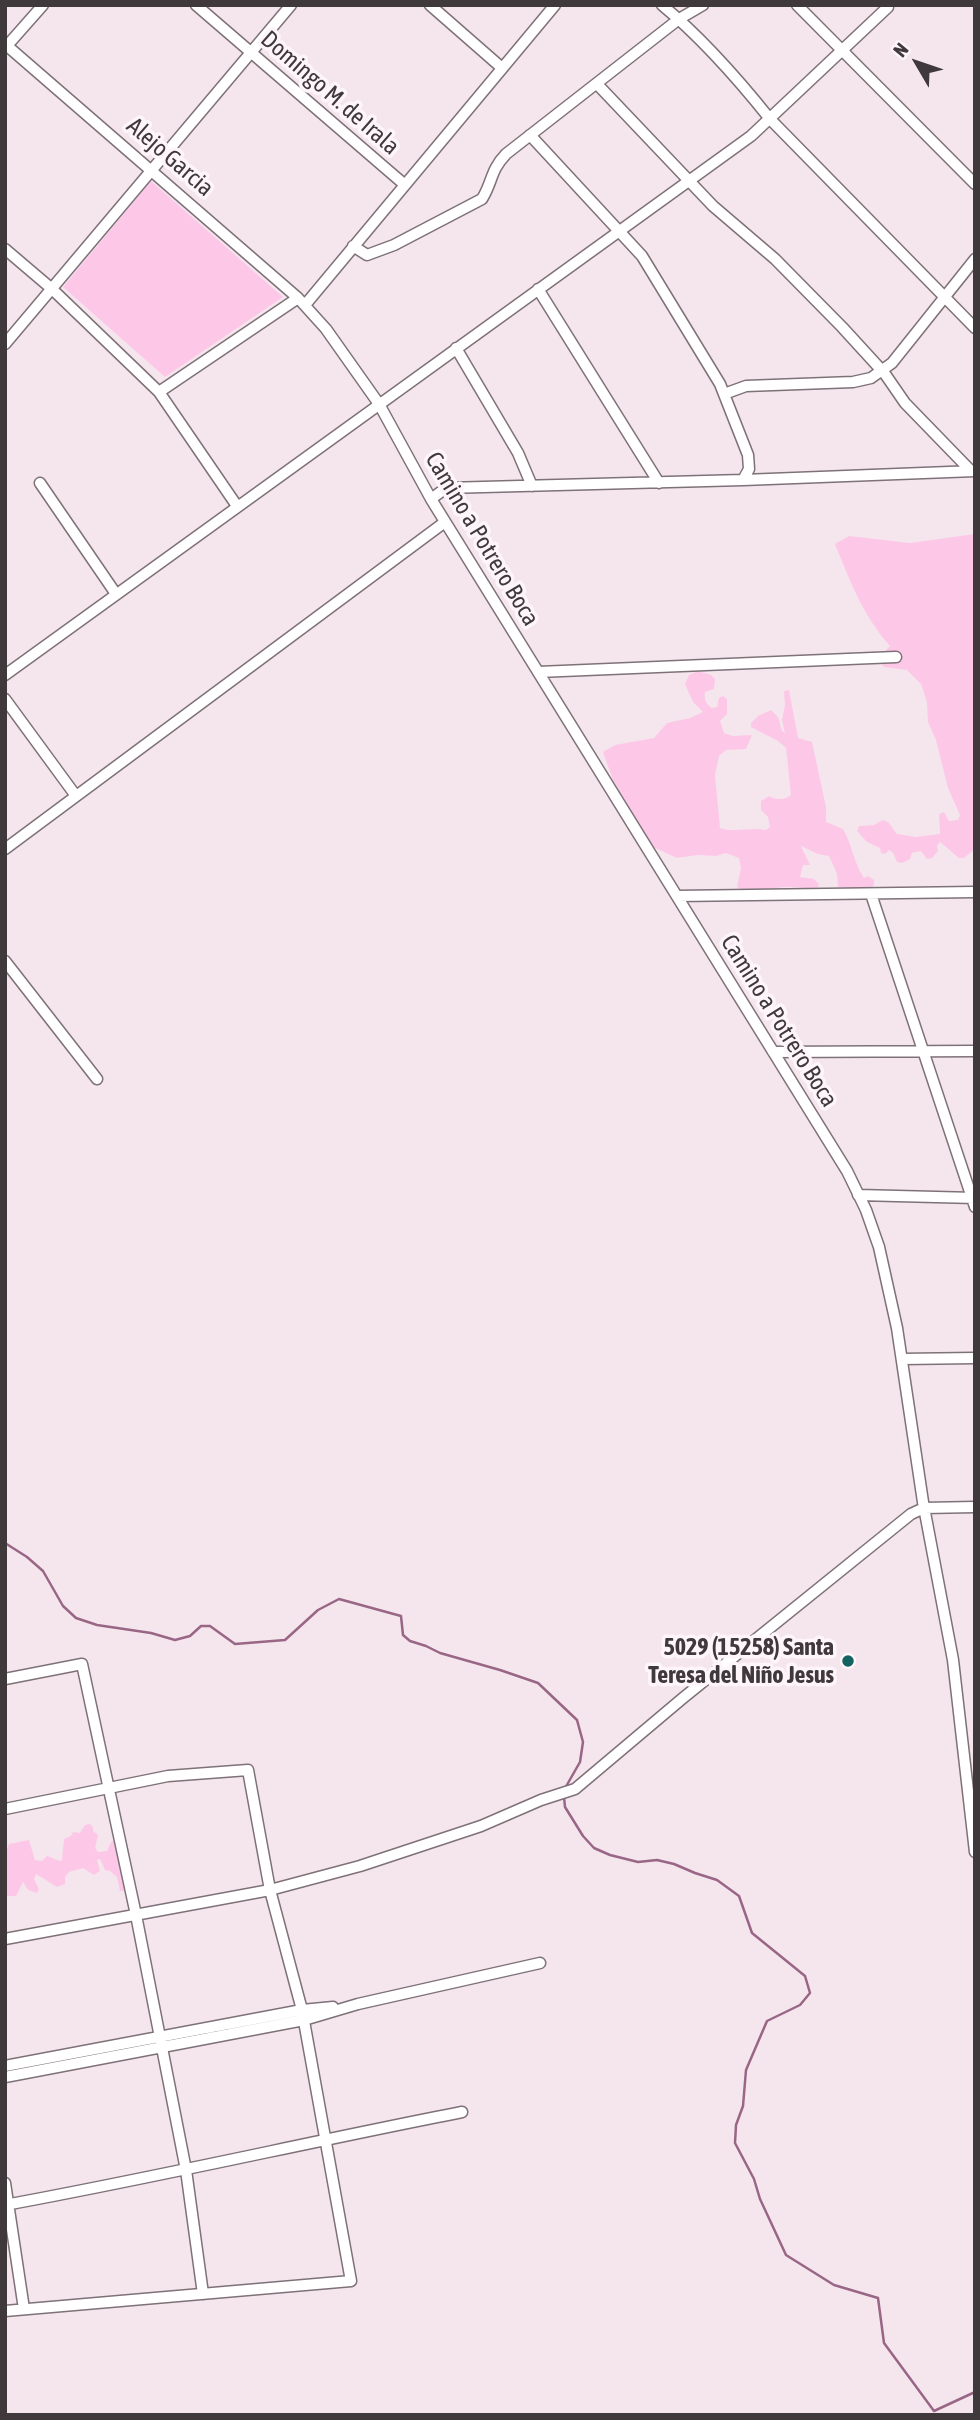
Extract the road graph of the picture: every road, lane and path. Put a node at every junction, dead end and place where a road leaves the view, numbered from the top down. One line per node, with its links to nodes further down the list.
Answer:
1 (43, 5): 11 (street)
2 (196, 5): 13 (street, Domingo M. de Irala)
3 (292, 5): 13 (street)
4 (430, 5): 14 (street)
5 (555, 5): 14 (street)
6 (662, 5): 10 (street)
7 (703, 5): 10 (street)
8 (797, 5): 12 (street)
9 (888, 7): 12 (street)
10 (679, 19): 15 (street); 16 (street)
11 (6, 46): 18 (street, Alejo Garcia)
12 (842, 51): 16 (street); 20 (street)
13 (251, 53): 18 (street); 21 (street, Domingo M. de Irala)
14 (502, 68): 21 (street)
15 (597, 84): 17 (street); 19 (street)
16 (770, 119): 19 (street); 28 (street)
17 (530, 135): 22 (street); 23 (street)
18 (153, 170): 26 (street); 29 (street, Alejo Garcia)
19 (689, 181): 22 (street); 33 (street)
20 (975, 184)
21 (405, 185): 23 (street)
22 (619, 230): 27 (street); 35 (street)
23 (354, 246): 29 (street)
24 (5, 249): 26 (street)
25 (975, 259): 28 (street)
26 (52, 289): 31 (street); 34 (street)
27 (538, 289): 32 (street); 39 (street)
28 (945, 297): 30 (street); 33 (street)
29 (302, 301): 34 (street); 36 (street, Camino a Potrero Boca)
30 (975, 328)
31 (5, 344)
32 (456, 348): 36 (street); 41 (street)
33 (882, 370): 35 (street); 37 (street)
34 (159, 392): 43 (street)
35 (724, 394): 38 (street)
36 (379, 404): 42 (street, Camino a Potrero Boca); 43 (street)
37 (973, 471): 38 (street)
38 (743, 480): 39 (street)
39 (659, 482): 41 (street)
40 (40, 483): 45 (street)
41 (532, 486): 42 (street)
42 (431, 499): 44 (street, Camino a Potrero Boca)
43 (237, 506): 45 (street)
44 (445, 522): 47 (street, Camino a Potrero Boca); 50 (street)
45 (116, 594): 48 (street)
46 (896, 657): 47 (street)
47 (538, 672): 54 (street, Camino a Potrero Boca)
48 (5, 675)
49 (5, 699): 50 (street)
50 (76, 796): 51 (street)
51 (5, 849)
52 (975, 892): 53 (street)
53 (871, 894): 54 (street); 58 (street)
54 (677, 897): 57 (street, Camino a Potrero Boca)
55 (5, 961): 59 (street)
56 (975, 1051): 58 (street)
57 (773, 1052): 58 (street); 60 (street, Camino a Potrero Boca)
58 (924, 1052): 61 (street)
59 (97, 1079)
60 (858, 1195): 61 (street); 63 (street, Camino a Potrero Boca)
61 (974, 1201)
62 (975, 1358): 63 (street)
63 (902, 1359): 65 (street, Camino a Potrero Boca)
64 (975, 1507): 65 (street)
65 (924, 1508): 69 (street, Camino a Potrero Boca); 70 (street)
66 (5, 1679): 67 (street)
67 (109, 1788): 68 (street); 70 (street); 71 (street)
68 (5, 1809)
69 (975, 1852)
70 (271, 1890): 71 (street); 74 (street)
71 (136, 1915): 72 (street); 75 (street)
72 (5, 1939)
73 (540, 1963): 74 (street)
74 (303, 2015): 75 (street); 79 (street)
75 (160, 2042): 76 (street); 77 (street); 80 (street)
76 (5, 2066)
77 (5, 2077)
78 (462, 2112): 79 (street)
79 (326, 2139): 80 (street); 83 (street)
80 (186, 2170): 82 (street); 83 (street)
81 (5, 2183): 82 (street)
82 (7, 2205): 84 (street)
83 (203, 2294): 84 (street)
84 (24, 2309): 85 (street)
85 (5, 2311)

